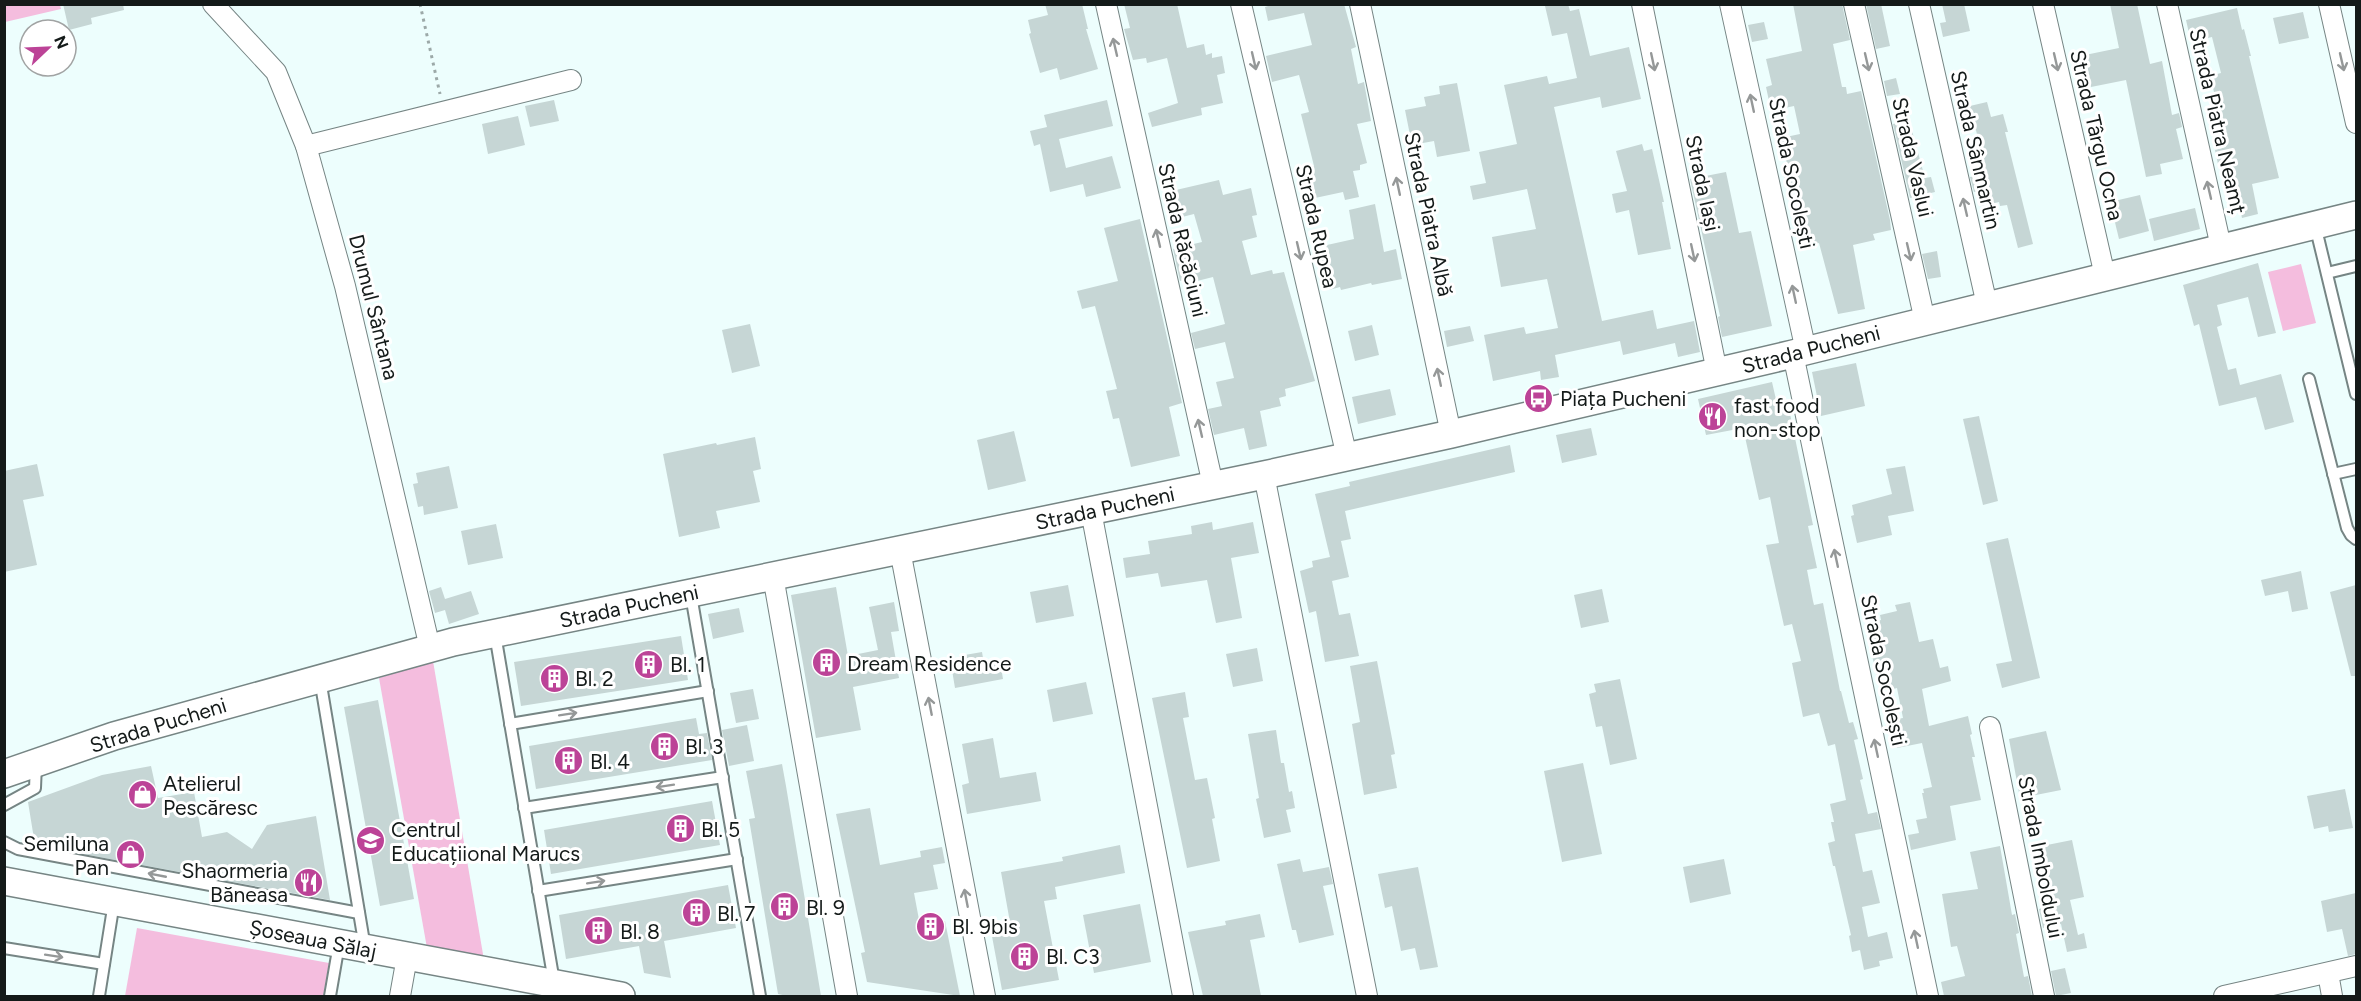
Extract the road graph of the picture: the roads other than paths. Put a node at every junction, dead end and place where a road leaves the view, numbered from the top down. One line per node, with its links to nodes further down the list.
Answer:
1 (213, 4): 14 (street, Drumul Sântana)
2 (1106, 4): 32 (street, Strada Răcăciuni, one-way to 2)
3 (1241, 4): 28 (street, Strada Rupea, one-way to 28)
4 (1360, 4): 27 (street, Strada Piatra Albă, one-way to 4)
5 (1642, 4): 24 (street, Strada Iași, one-way to 24)
6 (1730, 4): 23 (street, Strada Socolești, one-way to 6)
7 (1854, 4): 22 (street, Strada Vaslui, one-way to 22)
8 (1919, 4): 21 (street, Strada Sânmartin, one-way to 8)
9 (2043, 4): 20 (street, Strada Târgu Ocna, one-way to 20)
10 (2167, 4): 17 (street, Strada Piatra Neamț, one-way to 10)
11 (2330, 4): 13 (street, one-way to 13)
12 (571, 80): 14 (street)
13 (2356, 123)
14 (306, 146): 39 (street, Drumul Sântana)
15 (2356, 215): 16 (street, Strada Pucheni)
16 (2315, 225): 17 (street, Strada Pucheni); 19 (lane)
17 (2222, 247): 20 (street, Strada Pucheni)
18 (2356, 266): 19 (lane)
19 (2327, 273): 26 (lane)
20 (2105, 276): 21 (street, Strada Pucheni)
21 (1987, 305): 22 (street, Strada Pucheni)
22 (1925, 321): 23 (street, Strada Pucheni)
23 (1800, 352): 24 (street, Strada Pucheni); 71 (street, Strada Socolești, one-way to 23)
24 (1717, 372): 27 (street, Strada Pucheni)
25 (2310, 379): 30 (lane)
26 (2356, 394)
27 (1451, 434): 28 (street, Strada Pucheni)
28 (1347, 457): 31 (street, Strada Pucheni)
29 (2356, 469): 30 (lane)
30 (2333, 474): 34 (lane)
31 (1264, 475): 32 (street, Strada Pucheni); 70 (street)
32 (1213, 485): 33 (street, Strada Pucheni)
33 (1091, 511): 35 (street, Strada Pucheni); 69 (street)
34 (2356, 538)
35 (900, 550): 36 (street, Strada Pucheni); 68 (street, one-way to 35)
36 (773, 576): 37 (street, Strada Pucheni); 67 (street)
37 (691, 593): 38 (street, Strada Pucheni); 41 (lane)
38 (495, 633): 39 (street, Strada Pucheni); 42 (lane)
39 (430, 648): 40 (street, Strada Pucheni)
40 (320, 678): 44 (street, Strada Pucheni); 54 (lane)
41 (708, 692): 42 (lane, one-way to 41); 46 (lane)
42 (510, 724): 48 (lane)
43 (1990, 727): 72 (street, Strada Imboldului)
44 (36, 764): 45 (street, Strada Pucheni); 47 (lane)
45 (4, 774)
46 (723, 777): 48 (lane, one-way to 48); 50 (lane)
47 (4, 805)
48 (524, 808): 52 (lane)
49 (4, 842): 54 (lane, one-way to 49)
50 (737, 859): 52 (lane, one-way to 50); 66 (lane)
51 (4, 880): 53 (street, Șoseaua Sălaj)
52 (538, 891): 61 (lane)
53 (114, 902): 55 (street, Șoseaua Sălaj); 58 (lane)
54 (359, 913): 55 (lane)
55 (351, 946): 57 (street, Șoseaua Sălaj); 63 (lane)
56 (4, 948): 58 (lane, one-way to 58)
57 (407, 957): 61 (street, Șoseaua Sălaj); 64 (street)
58 (104, 964): 62 (lane)
59 (2356, 966): 60 (street)
60 (2328, 973): 73 (street); 74 (street)
61 (554, 984): 65 (street, Șoseaua Sălaj)
62 (99, 996)
63 (330, 996)
64 (400, 996)
65 (621, 996)
66 (760, 996)
67 (847, 996)
68 (985, 996)
69 (1182, 996)
70 (1367, 996)
71 (1928, 996)
72 (2044, 996)
73 (2223, 996)
74 (2332, 996)

